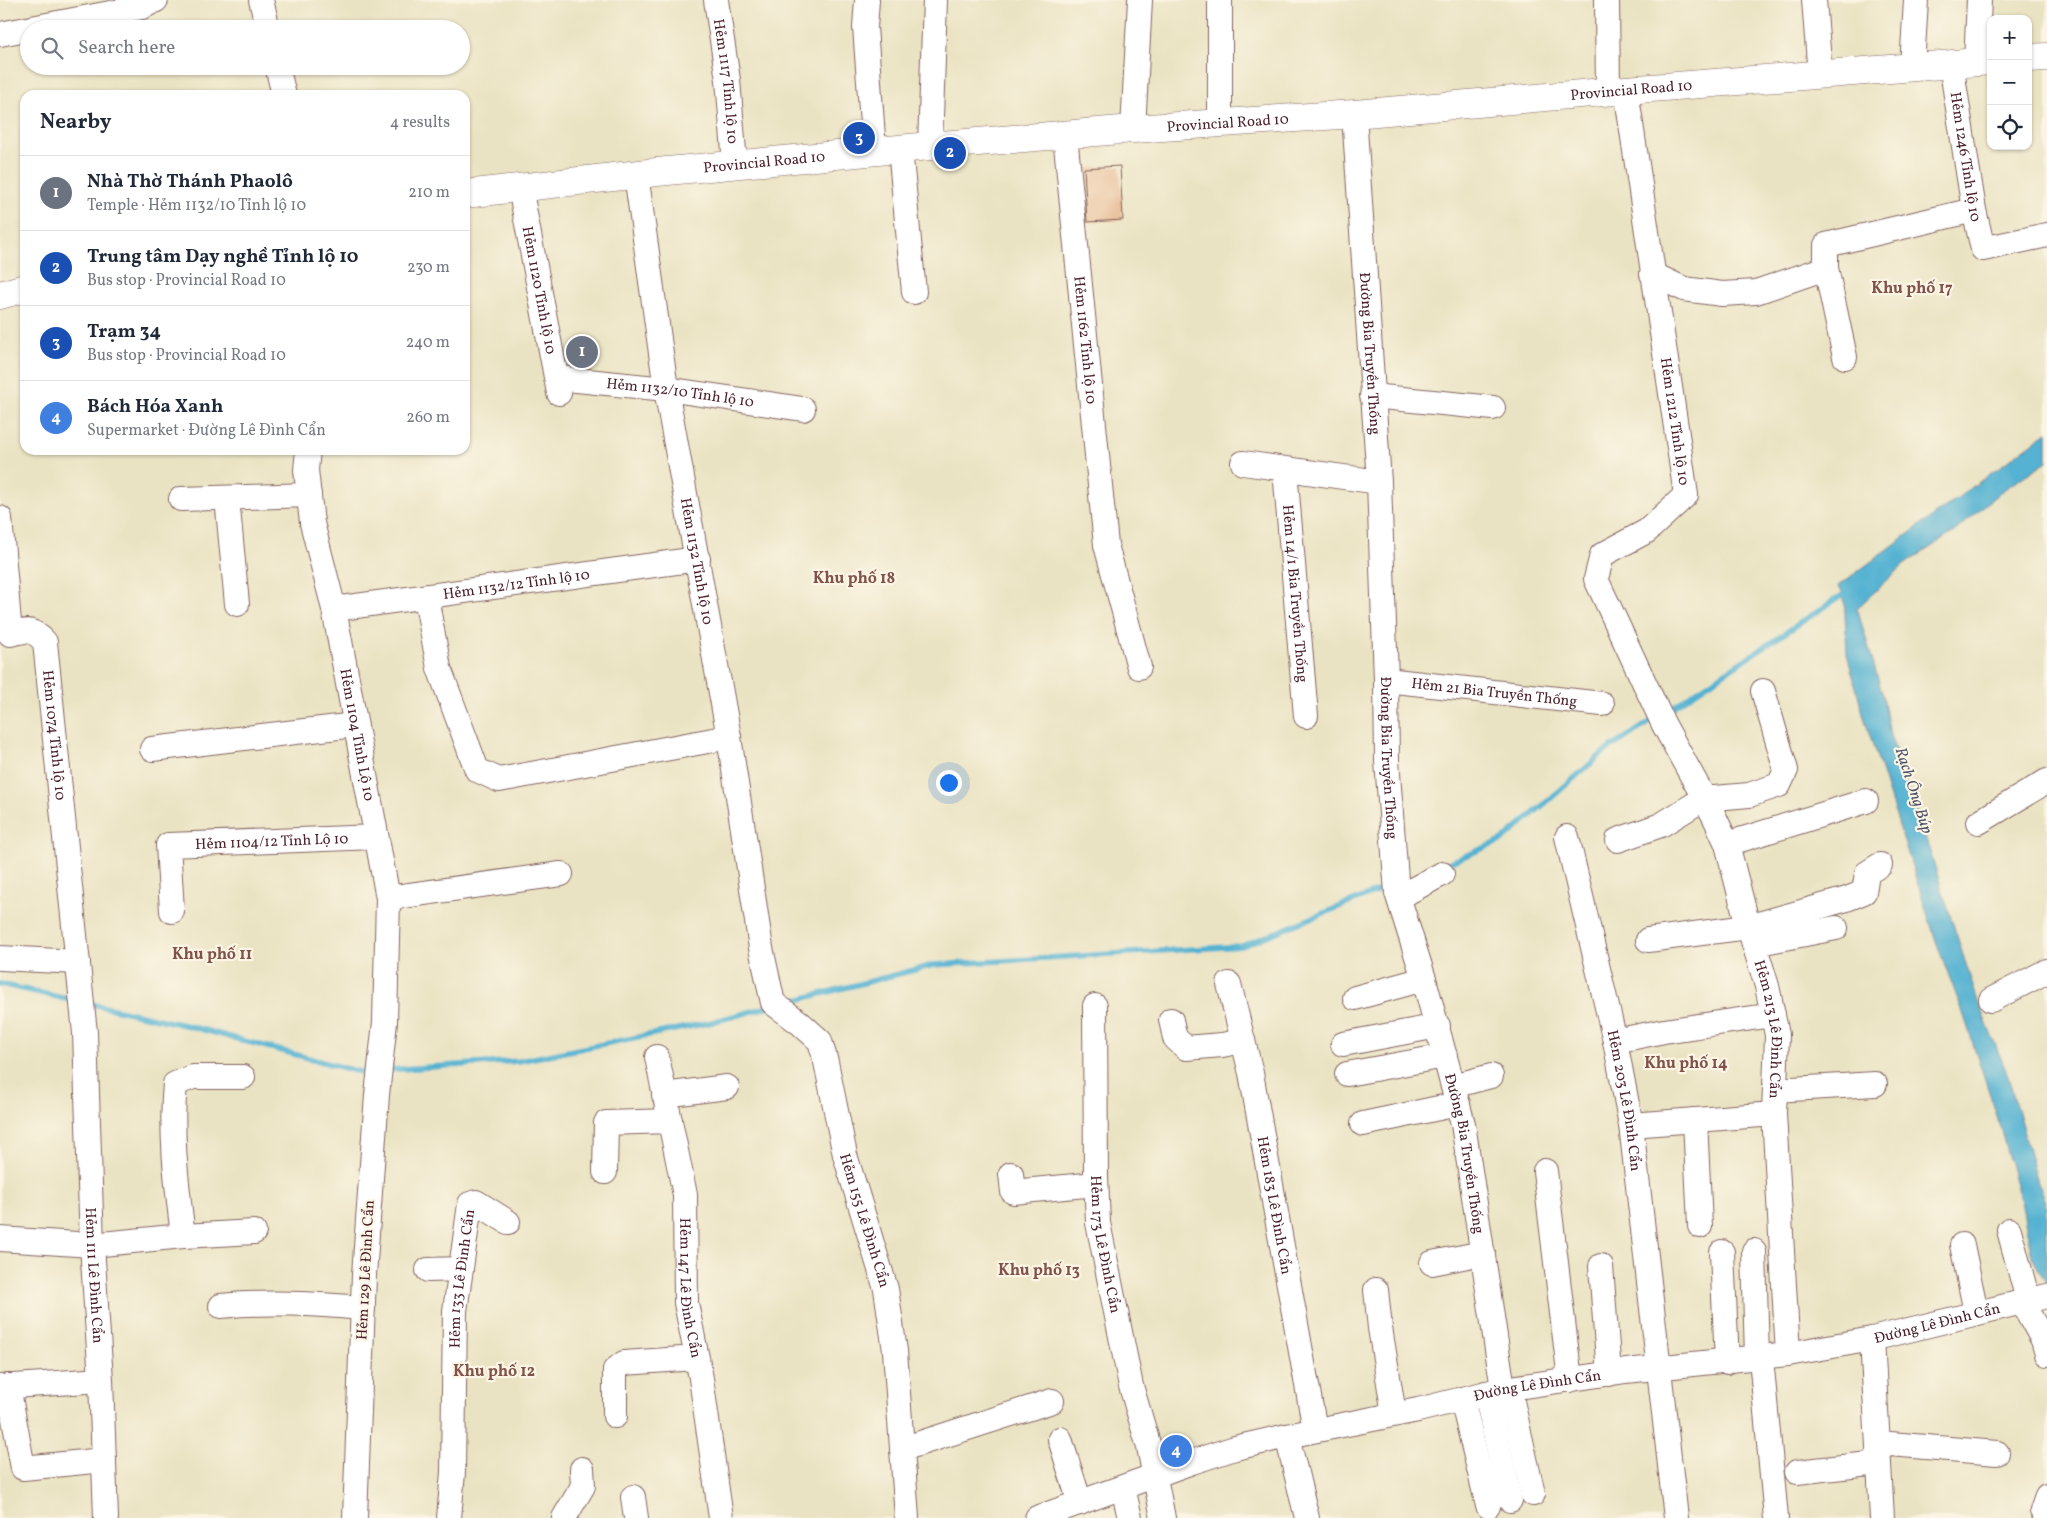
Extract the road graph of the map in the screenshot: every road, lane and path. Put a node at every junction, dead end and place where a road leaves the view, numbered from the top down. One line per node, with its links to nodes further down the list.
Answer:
1 (156, 0): 12 (street)
2 (262, 0): 13 (street)
3 (716, 0): 30 (street, Hẻm 1117 Tỉnh lộ 10)
4 (867, 0): 29 (street)
5 (935, 0): 28 (street)
6 (1140, 0): 26 (street)
7 (1220, 0): 25 (street)
8 (1607, 0): 23 (street, Hẻm 1212 Tỉnh lộ 10)
9 (1814, 0): 21 (street)
10 (1916, 0): 19 (street)
11 (1979, 0): 18 (street, Hẻm 1246 Tỉnh lộ 10)
12 (76, 20)
13 (266, 20)
14 (20, 30): 15 (street)
15 (0, 34)
16 (2047, 57): 17 (main road)
17 (2032, 58)
18 (1972, 62): 19 (main road, Provincial Road 10); 34 (street, Hẻm 1246 Tỉnh lộ 10)
19 (1912, 67): 21 (main road, Provincial Road 10)
20 (279, 75): 22 (street)
21 (1820, 75): 23 (main road, Provincial Road 10)
22 (283, 90)
23 (1617, 91): 24 (main road, Provincial Road 10); 37 (street, Hẻm 1212 Tỉnh lộ 10)
24 (1354, 114): 25 (main road, Provincial Road 10); 44 (street, Đường Bia Truyền Thống)
25 (1220, 123): 26 (main road, Provincial Road 10)
26 (1133, 129): 27 (main road, Provincial Road 10)
27 (1065, 135): 28 (main road, Provincial Road 10); 60 (street, Hẻm 1162 Tỉnh lộ 10)
28 (930, 146): 29 (main road, Provincial Road 10)
29 (887, 150): 30 (main road, Provincial Road 10); 39 (street)
30 (735, 164): 31 (main road, Provincial Road 10)
31 (636, 174): 32 (main road, Provincial Road 10); 43 (street, Hẻm 1132 Tỉnh lộ 10)
32 (520, 187): 33 (main road, Provincial Road 10); 42 (street, Hẻm 1120 Tỉnh lộ 10)
33 (470, 193)
34 (1974, 210): 35 (street, Hẻm 1246 Tỉnh lộ 10); 36 (street)
35 (2047, 235)
36 (1826, 268): 37 (street); 41 (street)
37 (1652, 274): 66 (street, Hẻm 1212 Tỉnh lộ 10)
38 (20, 289): 40 (main road)
39 (914, 292)
40 (0, 295)
41 (1844, 358)
42 (558, 386): 43 (street, Hẻm 1132/10 Tỉnh lộ 10)
43 (666, 389): 46 (street, Hẻm 1132/10 Tỉnh lộ 10); 55 (street, Hẻm 1132 Tỉnh lộ 10)
44 (1372, 396): 45 (street); 50 (street, Đường Bia Truyền Thống)
45 (1493, 408)
46 (804, 409)
47 (308, 455): 51 (street, Hẻm 1104 Tỉnh Lộ 10)
48 (1243, 463): 49 (street)
49 (1285, 470): 50 (street); 64 (street, Hẻm 14/1 Bia Truyền Thống)
50 (1378, 482): 61 (street, Đường Bia Truyền Thống)
51 (309, 495): 52 (street); 58 (street, Hẻm 1104 Tỉnh Lộ 10)
52 (227, 498): 53 (street); 57 (street)
53 (181, 499)
54 (0, 518): 59 (street, Hẻm 1074 Tỉnh lộ 10)
55 (698, 559): 56 (street, Hẻm 1132/12 Tỉnh lộ 10); 67 (street, Hẻm 1132 Tỉnh lộ 10)
56 (426, 596): 58 (street, Hẻm 1132/12 Tỉnh lộ 10); 67 (street)
57 (237, 604)
58 (334, 609): 65 (street, Hẻm 1104 Tỉnh Lộ 10)
59 (5, 635): 89 (street, Hẻm 1074 Tỉnh lộ 10)
60 (1138, 667)
61 (1386, 680): 63 (street, Hẻm 21 Bia Truyền Thống); 80 (street, Đường Bia Truyền Thống)
62 (1763, 691): 70 (street)
63 (1602, 704)
64 (1306, 716)
65 (356, 725): 68 (street); 73 (street, Hẻm 1104 Tỉnh Lộ 10)
66 (1664, 725): 70 (street, Hẻm 213 Lê Đình Cẩn)
67 (728, 737): 86 (street, Hẻm 1132 Tỉnh lộ 10)
68 (152, 749)
69 (2047, 781): 72 (street)
70 (1703, 798): 75 (street); 76 (street, Hẻm 213 Lê Đình Cẩn)
71 (1866, 801): 76 (street)
72 (1978, 822)
73 (376, 837): 81 (street, Hẻm 1104 Tỉnh Lộ 10); 82 (street, Hẻm 1104/12 Tỉnh Lộ 10)
74 (1567, 837): 101 (street, Hẻm 203 Lê Đình Cẩn)
75 (1618, 840)
76 (1727, 844): 84 (street, Hẻm 213 Lê Đình Cẩn)
77 (1880, 865): 84 (street)
78 (561, 874): 81 (street)
79 (1442, 874): 80 (street)
80 (1398, 895): 90 (street, Đường Bia Truyền Thống)
81 (388, 898): 97 (street, Hẻm 1104 Tỉnh Lộ 10)
82 (172, 911)
83 (1836, 928): 84 (street)
84 (1751, 935): 85 (street); 95 (street, Hẻm 213 Lê Đình Cẩn)
85 (1648, 940)
86 (761, 948): 161 (street, Hẻm 155 Lê Đình Cẩn)
87 (0, 958): 89 (street)
88 (2047, 971): 93 (street)
89 (79, 973): 99 (street, Hẻm 1074 Tỉnh lộ 10)
90 (1424, 979): 92 (street); 98 (street, Đường Bia Truyền Thống)
91 (1229, 984): 100 (street, Hẻm 183 Lê Đình Cẩn)
92 (1355, 998)
93 (1991, 1000)
94 (1095, 1006): 121 (street, Hẻm 173 Lê Đình Cẩn)
95 (1773, 1015): 101 (street); 110 (street, Hẻm 213 Lê Đình Cẩn)
96 (1172, 1020): 100 (street)
97 (385, 1022): 140 (street, Hẻm 129 Lê Đình Cẩn)
98 (1438, 1026): 102 (street); 103 (street, Đường Bia Truyền Thống)
99 (85, 1033): 128 (street, Hẻm 111 Lê Đình Cẩn)
100 (1243, 1041): 158 (street, Hẻm 183 Lê Đình Cẩn)
101 (1615, 1041): 117 (street, Hẻm 203 Lê Đình Cẩn)
102 (1343, 1044)
103 (1445, 1056): 105 (street); 112 (street, Đường Bia Truyền Thống)
104 (657, 1058): 111 (street, Hẻm 147 Lê Đình Cẩn)
105 (1347, 1074)
106 (1490, 1076): 112 (street)
107 (243, 1077): 126 (street)
108 (1875, 1084): 110 (street)
109 (727, 1086): 111 (street)
110 (1775, 1090): 113 (street, Hẻm 213 Lê Đình Cẩn)
111 (664, 1095): 115 (street, Hẻm 147 Lê Đình Cẩn)
112 (1455, 1095): 116 (street); 132 (street, Đường Bia Truyền Thống)
113 (1774, 1114): 114 (street); 143 (street, Hẻm 213 Lê Đình Cẩn)
114 (1695, 1120): 117 (street); 123 (street)
115 (670, 1121): 119 (street); 145 (street, Hẻm 147 Lê Đình Cẩn)
116 (1363, 1124)
117 (1631, 1125): 148 (street, Hẻm 203 Lê Đình Cẩn)
118 (1544, 1171): 151 (street)
119 (605, 1172)
120 (1011, 1174): 121 (street)
121 (1096, 1184): 167 (street, Hẻm 173 Lê Đình Cẩn)
122 (508, 1222): 135 (street, Hẻm 133 Lê Đình Cẩn)
123 (1700, 1226)
124 (2009, 1230): 138 (street)
125 (254, 1232): 126 (street)
126 (183, 1236): 128 (street)
127 (0, 1239): 128 (street)
128 (92, 1245): 150 (street, Hẻm 111 Lê Đình Cẩn)
129 (1962, 1245): 141 (street)
130 (1754, 1251): 146 (street)
131 (1722, 1252): 147 (street)
132 (1483, 1254): 133 (street); 153 (street, Đường Bia Truyền Thống)
133 (1432, 1263)
134 (1601, 1266): 149 (street)
135 (461, 1269): 136 (street); 173 (street, Hẻm 133 Lê Đình Cẩn)
136 (428, 1270)
137 (1376, 1290): 156 (street)
138 (2033, 1299): 141 (street, Đường Lê Đình Cẩn); 144 (street)
139 (221, 1306): 140 (street)
140 (363, 1308): 172 (street, Hẻm 129 Lê Đình Cẩn)
141 (1976, 1312): 142 (street, Đường Lê Đình Cẩn)
142 (1872, 1339): 143 (street, Đường Lê Đình Cẩn); 162 (street)
143 (1788, 1354): 146 (street, Đường Lê Đình Cẩn)
144 (2047, 1354)
145 (696, 1358): 157 (street); 175 (street, Hẻm 147 Lê Đình Cẩn)
146 (1759, 1358): 147 (street, Đường Lê Đình Cẩn); 182 (street)
147 (1727, 1362): 148 (street, Đường Lê Đình Cẩn)
148 (1660, 1369): 149 (street, Đường Lê Đình Cẩn); 181 (street, Hẻm 203 Lê Đình Cẩn)
149 (1609, 1374): 151 (street, Đường Lê Đình Cẩn)
150 (101, 1380): 152 (street); 164 (street, Hẻm 111 Lê Đình Cẩn)
151 (1570, 1380): 153 (street, Đường Lê Đình Cẩn)
152 (4, 1386): 164 (street)
153 (1499, 1390): 154 (street, Đường Lê Đình Cẩn); 154 (street); 169 (street)
154 (1462, 1399): 156 (street, Đường Lê Đình Cẩn)
155 (1052, 1402): 161 (street)
156 (1394, 1414): 158 (street, Đường Lê Đình Cẩn)
157 (615, 1416)
158 (1315, 1430): 159 (street, Đường Lê Đình Cẩn)
159 (1287, 1436): 167 (street, Đường Lê Đình Cẩn); 180 (street)
160 (1060, 1439): 170 (street)
161 (902, 1449): 176 (street, Hẻm 155 Lê Đình Cẩn)
162 (1878, 1453): 163 (street); 166 (street); 183 (street)
163 (1997, 1453)
164 (104, 1460): 171 (street, Hẻm 111 Lê Đình Cẩn)
165 (582, 1469): 174 (street)
166 (1796, 1472)
167 (1153, 1477): 168 (street, Đường Lê Đình Cẩn); 179 (street, Hẻm 173 Lê Đình Cẩn)
168 (1123, 1488): 170 (street, Đường Lê Đình Cẩn); 178 (street)
169 (1533, 1494)
170 (1089, 1507): 177 (street, Đường Lê Đình Cẩn)
171 (106, 1518)
172 (355, 1518)
173 (449, 1518)
174 (564, 1518)
175 (721, 1518)
176 (907, 1518)
177 (1037, 1518)
178 (1130, 1518)
179 (1163, 1518)
180 (1307, 1518)
181 (1676, 1518)
182 (1776, 1518)
183 (1882, 1518)

